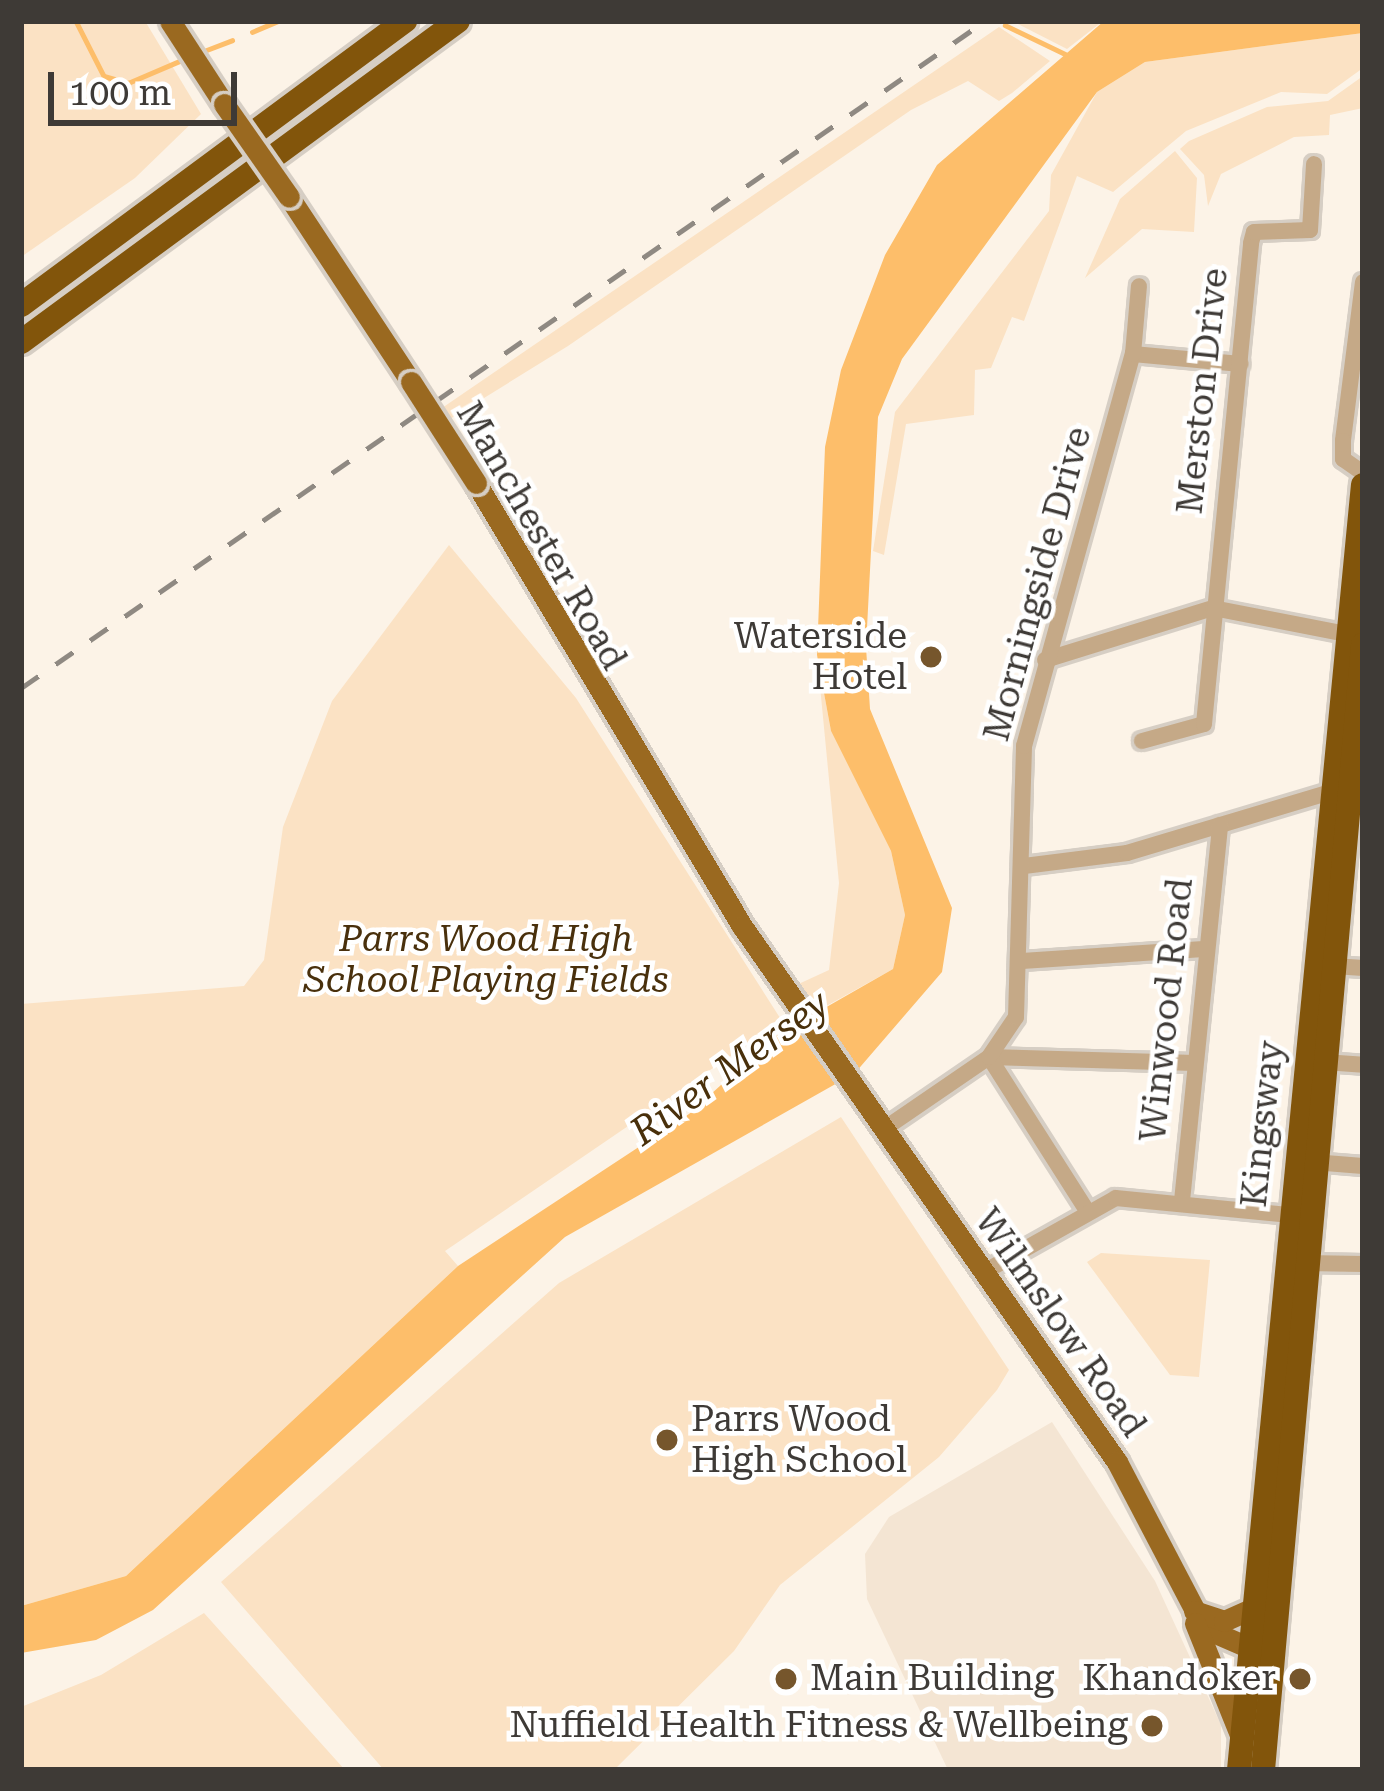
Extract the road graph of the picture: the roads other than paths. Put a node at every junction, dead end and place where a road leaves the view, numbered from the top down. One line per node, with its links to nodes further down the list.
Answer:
1 (170, 21): 31 (main road, Manchester Road, bridge)
2 (405, 21): 8 (highway)
3 (458, 21): 7 (highway)
4 (1314, 164): 12 (street, Merston Drive)
5 (1363, 282): 13 (street)
6 (1139, 286): 10 (street, Morningside Drive)
7 (76, 303): 9 (highway); 11 (highway)
8 (21, 305)
9 (21, 342)
10 (1133, 355): 12 (street); 17 (street, Morningside Drive)
11 (21, 359)
12 (1241, 364): 15 (street, Merston Drive)
13 (1363, 473)
14 (1363, 485): 16 (highway, Kingsway)
15 (1213, 608): 16 (street); 17 (street); 18 (street, Merston Drive)
16 (1357, 638): 19 (highway, Kingsway)
17 (1045, 660): 21 (street, Morningside Drive)
18 (1142, 741)
19 (1348, 786): 20 (street); 22 (highway, Kingsway); 37 (highway, Kingsway)
20 (1220, 825): 21 (street); 23 (street, Winwood Road)
21 (1024, 866): 24 (street, Morningside Drive)
22 (1352, 873): 25 (highway, Kingsway)
23 (1204, 949): 24 (street); 29 (street, Winwood Road)
24 (1022, 961): 27 (street, Morningside Drive)
25 (1334, 966): 26 (street); 28 (highway, Kingsway)
26 (1363, 968)
27 (989, 1057): 29 (street); 32 (street, Morningside Drive); 36 (street)
28 (1324, 1062): 30 (street); 33 (highway, Kingsway)
29 (1195, 1063): 35 (street, Winwood Road)
30 (1363, 1065)
31 (852, 1086): 32 (main road, Wilmslow Road)
32 (884, 1129): 40 (main road, Wilmslow Road)
33 (1313, 1162): 34 (street); 38 (highway, Kingsway)
34 (1363, 1166)
35 (1182, 1201): 36 (street); 37 (street)
36 (1084, 1206): 40 (street)
37 (1290, 1215): 41 (highway, Kingsway)
38 (1305, 1263): 39 (street); 43 (highway, Kingsway)
39 (1363, 1264)
40 (984, 1272): 42 (main road, Wilmslow Road)
41 (1256, 1607): 42 (main road); 43 (highway, Kingsway)
42 (1193, 1610): 43 (main road, Wilmslow Road); 44 (main road, Wilmslow Road)
43 (1264, 1654): 44 (highway, Kingsway); 45 (highway, Kingsway)
44 (1242, 1740): 46 (highway, Kingsway)
45 (1266, 1765)
46 (1239, 1770)

